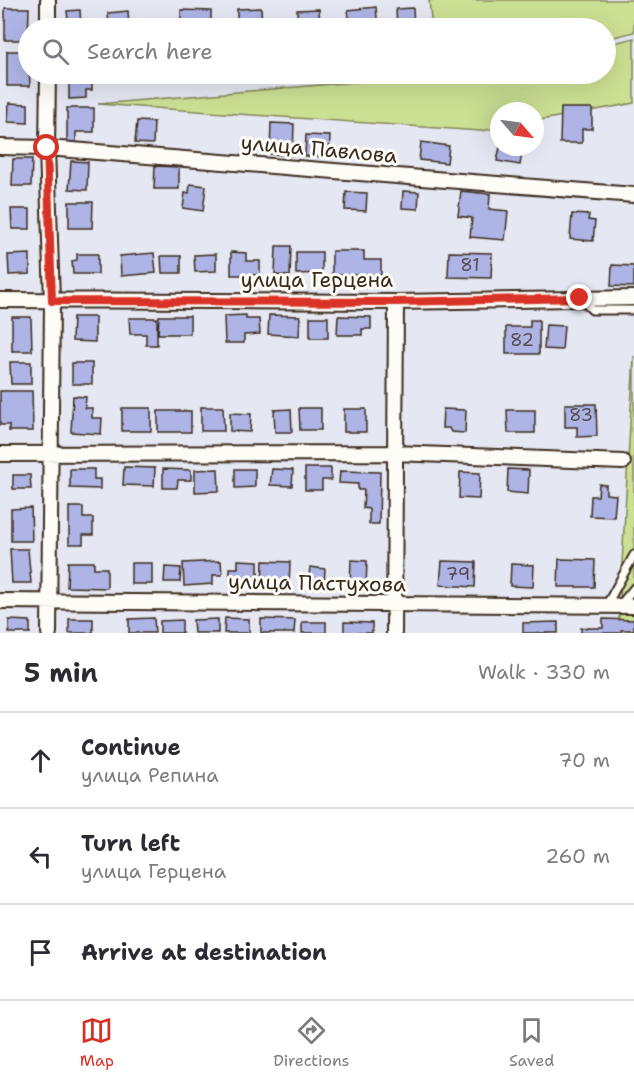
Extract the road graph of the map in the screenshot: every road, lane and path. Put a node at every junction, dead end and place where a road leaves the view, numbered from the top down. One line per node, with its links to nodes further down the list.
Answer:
1 (48, 0): 2 (street)
2 (48, 18)
3 (48, 84): 5 (street)
4 (0, 147): 5 (street, улица Павлова)
5 (47, 148): 6 (street, улица Павлова); 10 (street)
6 (634, 195)
7 (634, 297): 8 (street, улица Герцена)
8 (580, 298): 11 (street, улица Герцена); 12 (lane)
9 (0, 300): 10 (street, улица Герцена)
10 (52, 301): 11 (street, улица Герцена); 15 (street)
11 (396, 302): 13 (street)
12 (634, 310)
13 (394, 453): 15 (street); 16 (street); 21 (street)
14 (0, 454): 15 (street)
15 (52, 455): 20 (street)
16 (622, 462)
17 (634, 555): 22 (lane)
18 (634, 588): 22 (lane)
19 (0, 601): 20 (street, улица Пастухова)
20 (50, 601): 21 (street, улица Пастухова); 23 (street)
21 (395, 605): 22 (street, улица Пастухова); 24 (street)
22 (620, 606)
23 (49, 633)
24 (394, 633)

